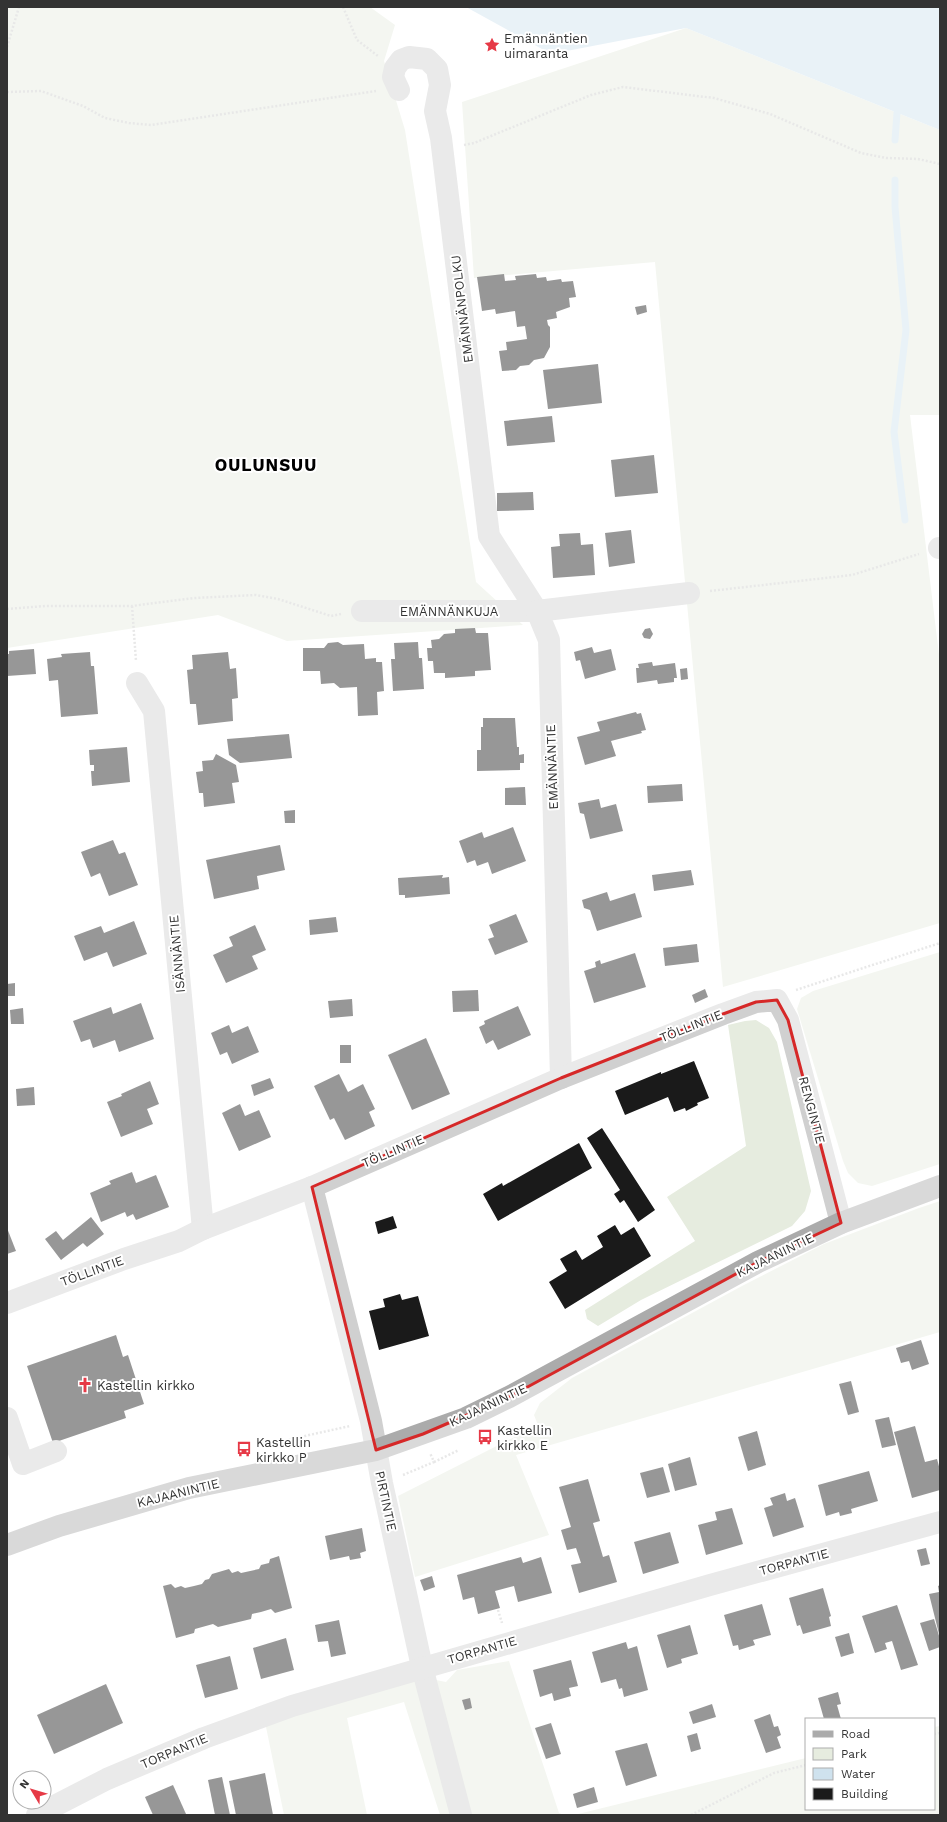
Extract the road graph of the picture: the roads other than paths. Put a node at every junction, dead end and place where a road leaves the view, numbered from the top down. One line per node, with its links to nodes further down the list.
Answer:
1 (399, 90): 4 (street, EMÄNNÄNPOLKU)
2 (689, 593): 4 (street)
3 (362, 611): 4 (street, EMÄNNÄNKUJA)
4 (537, 611): 7 (street, EMÄNNÄNTIE)
5 (137, 683): 11 (street, ISÄNNÄNTIE)
6 (777, 1000): 7 (street, TÖLLINTIE); 10 (street, RENGINTIE)
7 (561, 1078): 8 (street, TÖLLINTIE)
8 (312, 1186): 11 (street, TÖLLINTIE); 14 (street, PIRTINTIE)
9 (940, 1186): 10 (main road, KAJAANINTIE)
10 (841, 1223): 14 (main road, KAJAANINTIE)
11 (203, 1230): 12 (street, TÖLLINTIE)
12 (7, 1303)
13 (7, 1418): 15 (street)
14 (376, 1450): 17 (main road, KAJAANINTIE); 18 (street, PIRTINTIE)
15 (56, 1451)
16 (940, 1522): 18 (street, TORPANTIE)
17 (7, 1545)
18 (422, 1667): 19 (street, TORPANTIE); 20 (street, PIRTINTIE)
19 (37, 1815)
20 (461, 1815)

